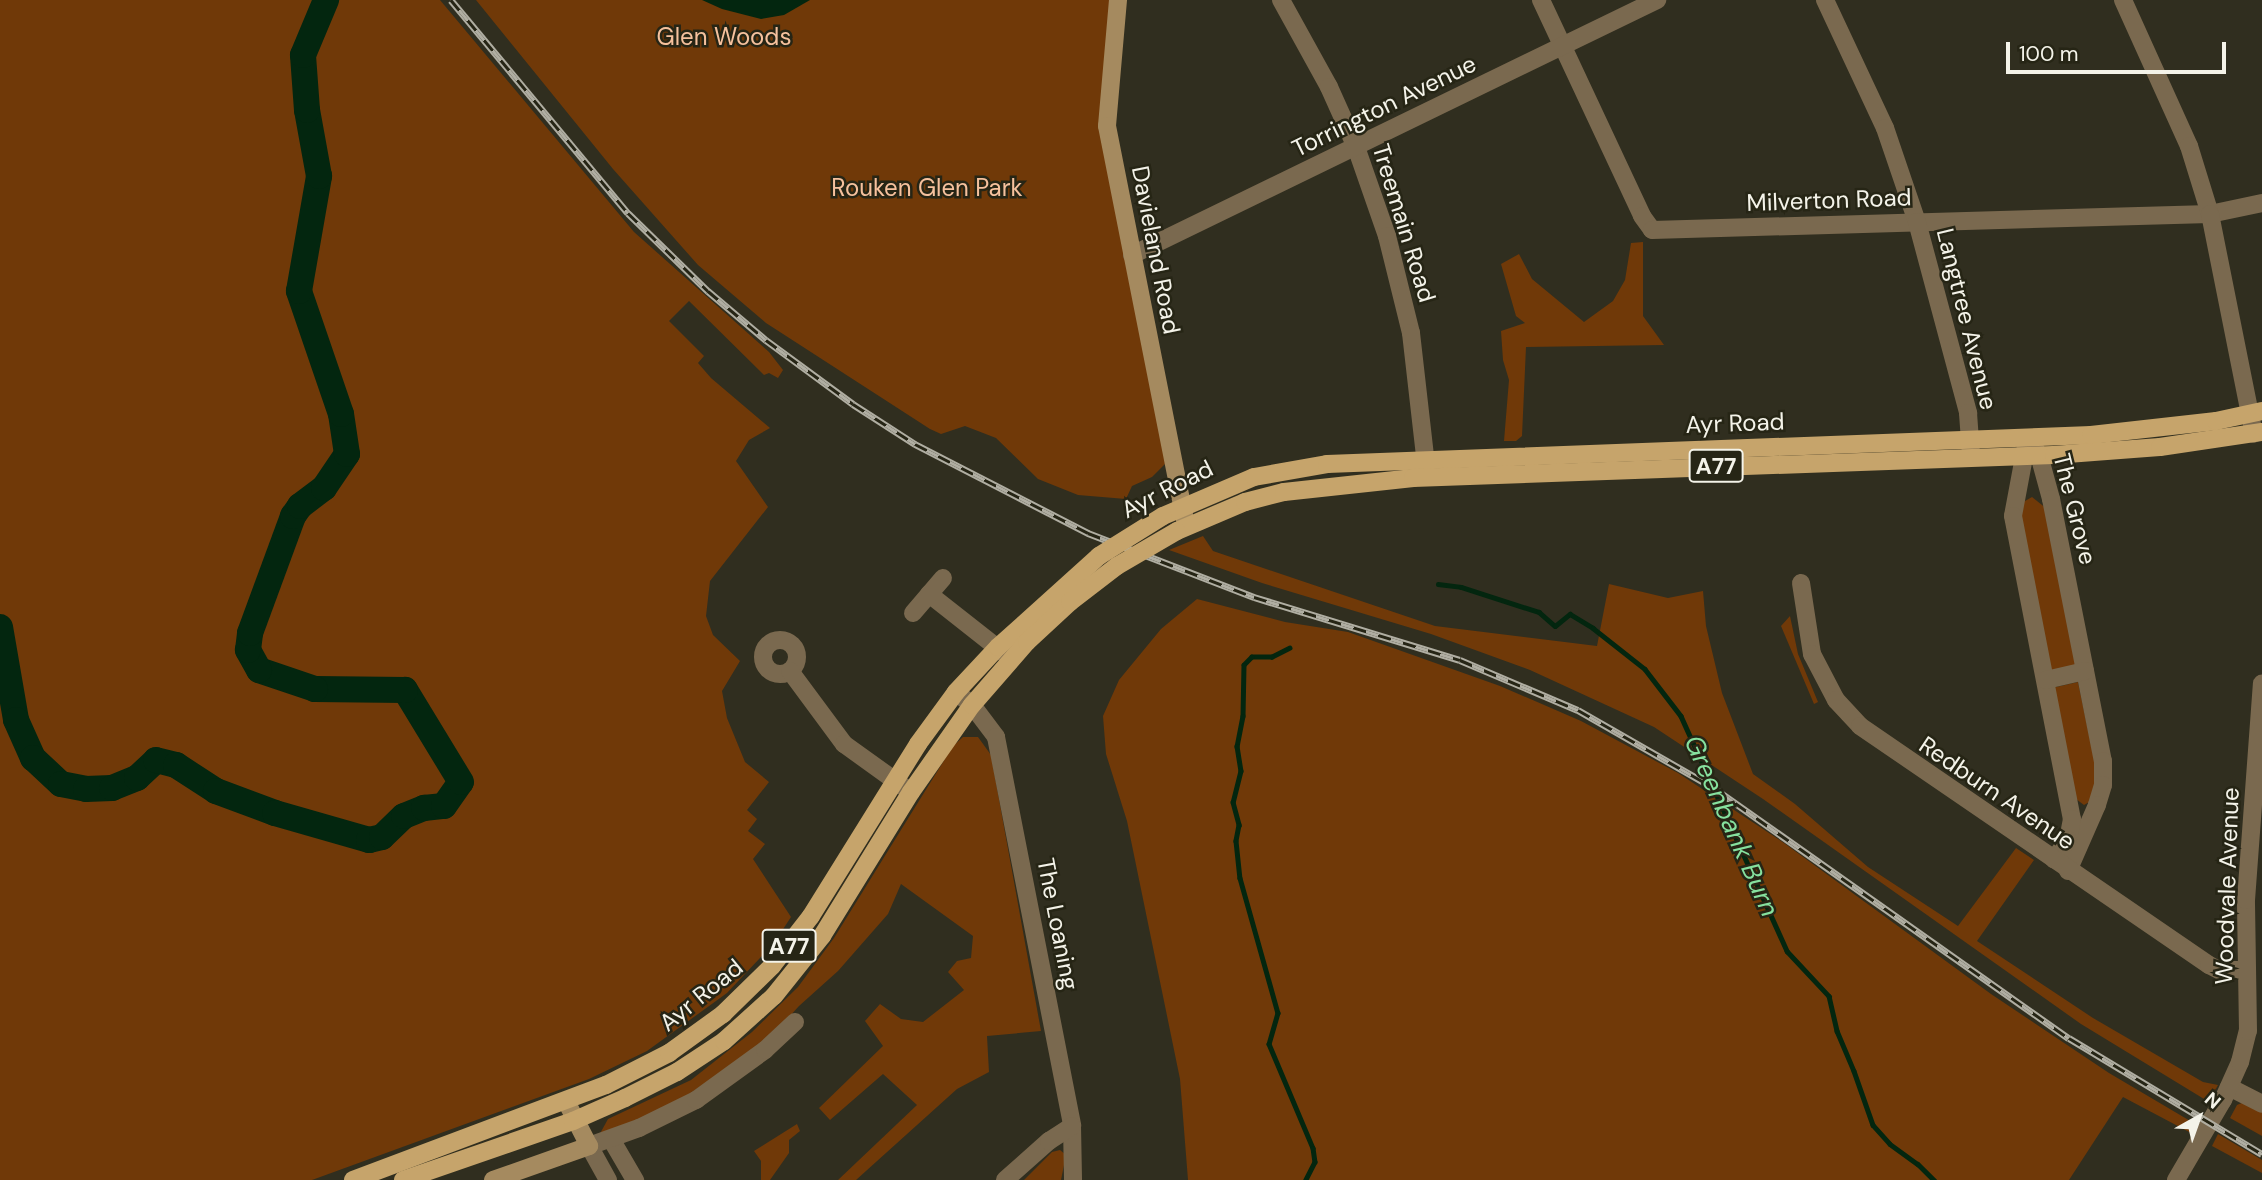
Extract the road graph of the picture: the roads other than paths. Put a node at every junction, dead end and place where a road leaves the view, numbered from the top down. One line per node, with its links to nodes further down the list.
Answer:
1 (1118, 0): 12 (street, Davieland Road)
2 (1281, 0): 8 (street, Treemain Road)
3 (1541, 0): 7 (street, Milverton Road)
4 (1657, 0): 7 (street, Torrington Avenue)
5 (1825, 0): 11 (street, Langtree Avenue)
6 (2123, 0): 10 (street)
7 (1564, 46): 8 (street, Torrington Avenue); 11 (street, Milverton Road)
8 (1356, 147): 12 (street, Torrington Avenue); 19 (street, Treemain Road)
9 (2262, 203): 10 (street, Milverton Road)
10 (2210, 214): 11 (street, Milverton Road); 13 (street)
11 (1917, 222): 16 (street, Langtree Avenue)
12 (1132, 256): 21 (street, Davieland Road)
13 (2256, 412): 14 (street); 15 (main road, Ayr Road / A77)
14 (2258, 433): 17 (main road, Ayr Road / A77)
15 (2028, 438): 16 (main road, Ayr Road / A77); 17 (street, The Grove)
16 (1971, 449): 17 (main road, Ayr Road / A77); 19 (main road, Ayr Road / A77)
17 (2031, 456): 29 (street, The Grove); 30 (street, The Grove)
18 (1327, 464): 19 (main road, Ayr Road / A77); 20 (main road); 21 (main road, Ayr Road / A77)
19 (1426, 469): 20 (main road, Ayr Road / A77)
20 (1329, 487): 22 (main road, Ayr Road / A77)
21 (1180, 506): 22 (street, Davieland Road); 27 (main road, Ayr Road / A77, bridge)
22 (1182, 528): 27 (main road, Ayr Road / A77, bridge)
23 (943, 578): 25 (street)
24 (1801, 583): 35 (street, Redburn Avenue)
25 (929, 594): 26 (street); 27 (street)
26 (913, 613)
27 (1005, 654): 32 (main road, Ayr Road / A77); 33 (main road, Ayr Road / A77)
28 (790, 671): 34 (street)
29 (2085, 671): 30 (street); 35 (street, The Grove)
30 (2046, 680): 35 (street, The Grove)
31 (2262, 684): 36 (street, Woodvale Avenue)
32 (956, 692): 33 (street, The Loaning); 34 (main road, Ayr Road / A77)
33 (972, 705): 34 (main road, Ayr Road / A77); 42 (street, The Loaning)
34 (903, 787): 39 (main road, Ayr Road / A77); 41 (main road, Ayr Road / A77)
35 (2061, 865): 36 (street, Redburn Avenue)
36 (2247, 970): 38 (street, Woodvale Avenue)
37 (795, 1022): 43 (street)
38 (2229, 1087): 40 (street); 52 (street, Woodvale Avenue)
39 (567, 1102): 41 (street); 45 (main road, Ayr Road / A77)
40 (2262, 1104)
41 (573, 1121): 44 (street); 46 (main road, Ayr Road / A77)
42 (1072, 1126): 50 (street); 51 (street, The Loaning)
43 (611, 1139): 44 (street); 49 (street)
44 (589, 1146): 47 (street); 48 (street)
45 (353, 1180)
46 (403, 1180)
47 (493, 1180)
48 (608, 1180)
49 (635, 1180)
50 (1005, 1180)
51 (1073, 1180)
52 (2176, 1180)

